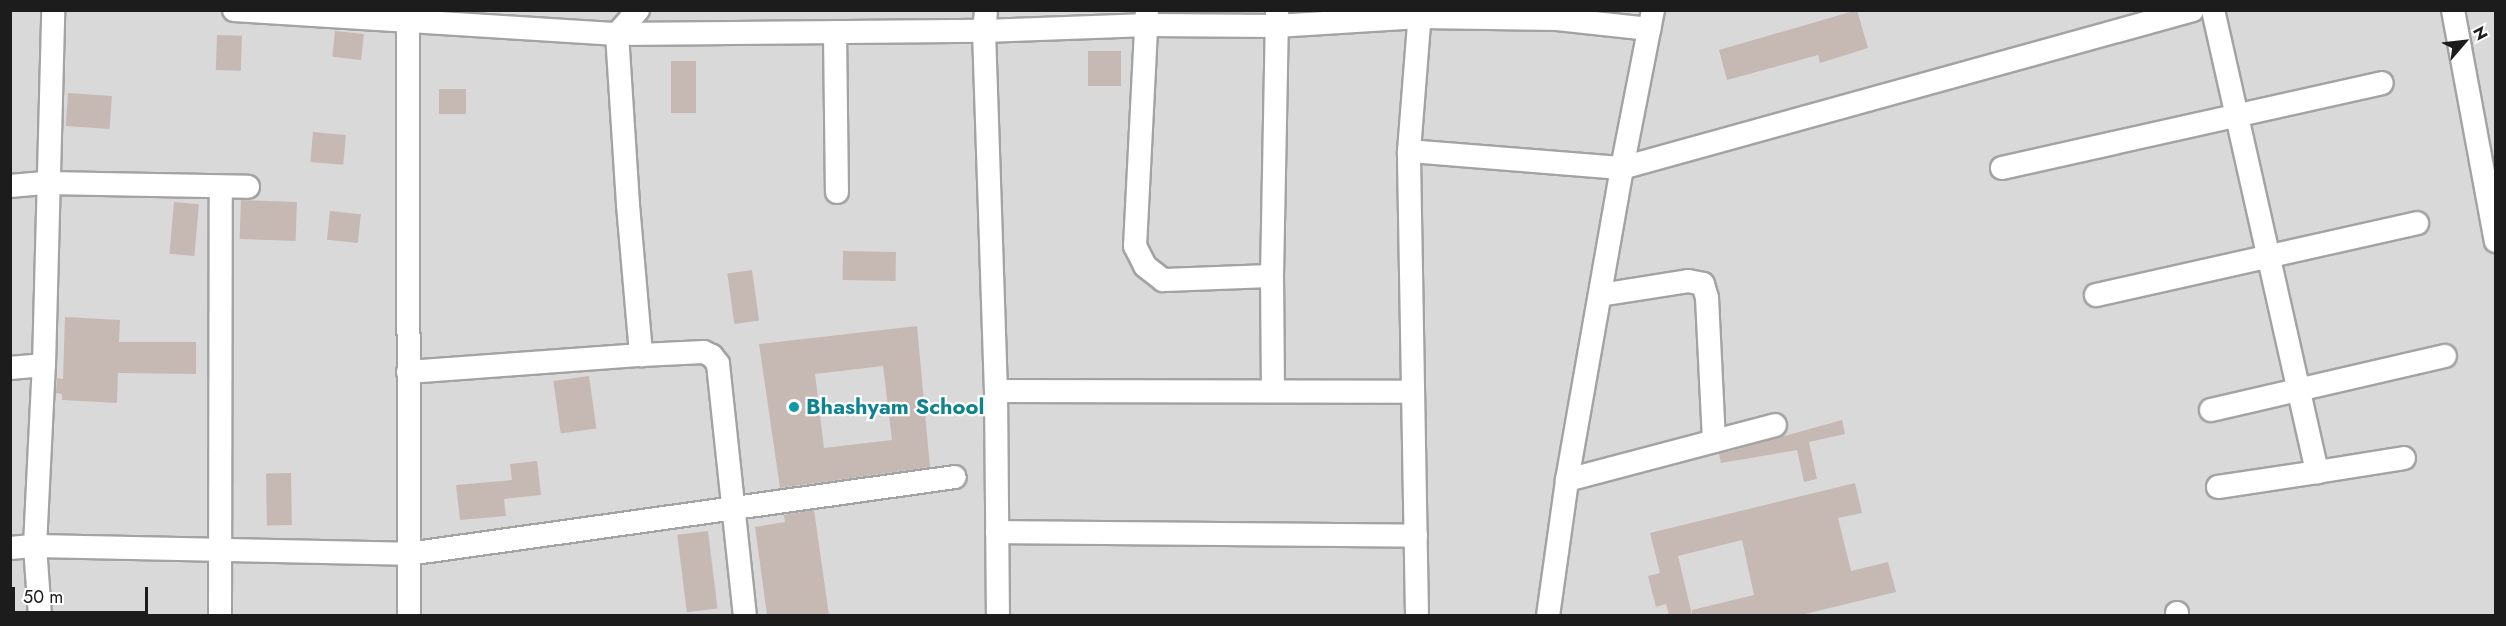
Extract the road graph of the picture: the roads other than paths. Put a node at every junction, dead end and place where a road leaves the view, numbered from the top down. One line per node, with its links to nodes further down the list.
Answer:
1 (53, 10): 21 (street)
2 (234, 10): 8 (street)
3 (638, 10): 15 (street)
4 (2193, 10): 19 (street)
5 (2214, 10): 17 (street)
6 (2453, 10): 27 (street)
7 (1420, 14): 9 (street); 11 (street); 18 (street)
8 (408, 15): 15 (street); 36 (street)
9 (1557, 15): 12 (street)
10 (1147, 18): 11 (street); 13 (street); 29 (street)
11 (1277, 18): 29 (street)
12 (1651, 20): 19 (street)
13 (985, 21): 14 (street); 38 (street)
14 (835, 32): 15 (street); 25 (street)
15 (617, 34): 32 (street)
16 (2382, 83): 17 (street)
17 (2237, 117): 20 (street); 28 (street)
18 (1409, 151): 19 (street); 40 (street)
19 (1622, 168): 30 (street)
20 (2002, 168)
21 (47, 183): 22 (street); 24 (street); 34 (street)
22 (10, 186)
23 (248, 187): 24 (street)
24 (221, 188): 54 (street)
25 (837, 192)
26 (2417, 223): 28 (street)
27 (2496, 241)
28 (2269, 257): 31 (street); 39 (street)
29 (1272, 276): 37 (street)
30 (1599, 295): 43 (street); 47 (street)
31 (2096, 296)
32 (641, 355): 36 (street); 49 (street)
33 (2445, 356): 39 (street)
34 (44, 365): 35 (street); 52 (street)
35 (10, 368)
36 (408, 372): 55 (street)
37 (1273, 390): 38 (street); 40 (street)
38 (996, 391): 50 (street)
39 (2299, 391): 41 (street); 45 (street)
40 (1413, 392): 51 (street)
41 (2211, 410)
42 (1775, 425): 43 (street)
43 (1714, 441): 47 (street)
44 (2404, 458): 45 (street)
45 (2318, 472): 48 (street)
46 (955, 477): 49 (street)
47 (1567, 480): 62 (street)
48 (2218, 487)
49 (733, 508): 55 (street); 59 (street)
50 (997, 532): 51 (street); 60 (street)
51 (1416, 537): 61 (street)
52 (35, 546): 53 (street); 54 (street); 56 (street)
53 (10, 548)
54 (220, 550): 55 (street); 57 (street)
55 (408, 554): 58 (street)
56 (40, 615)
57 (220, 615)
58 (409, 615)
59 (745, 615)
60 (998, 615)
61 (1417, 615)
62 (1548, 615)

